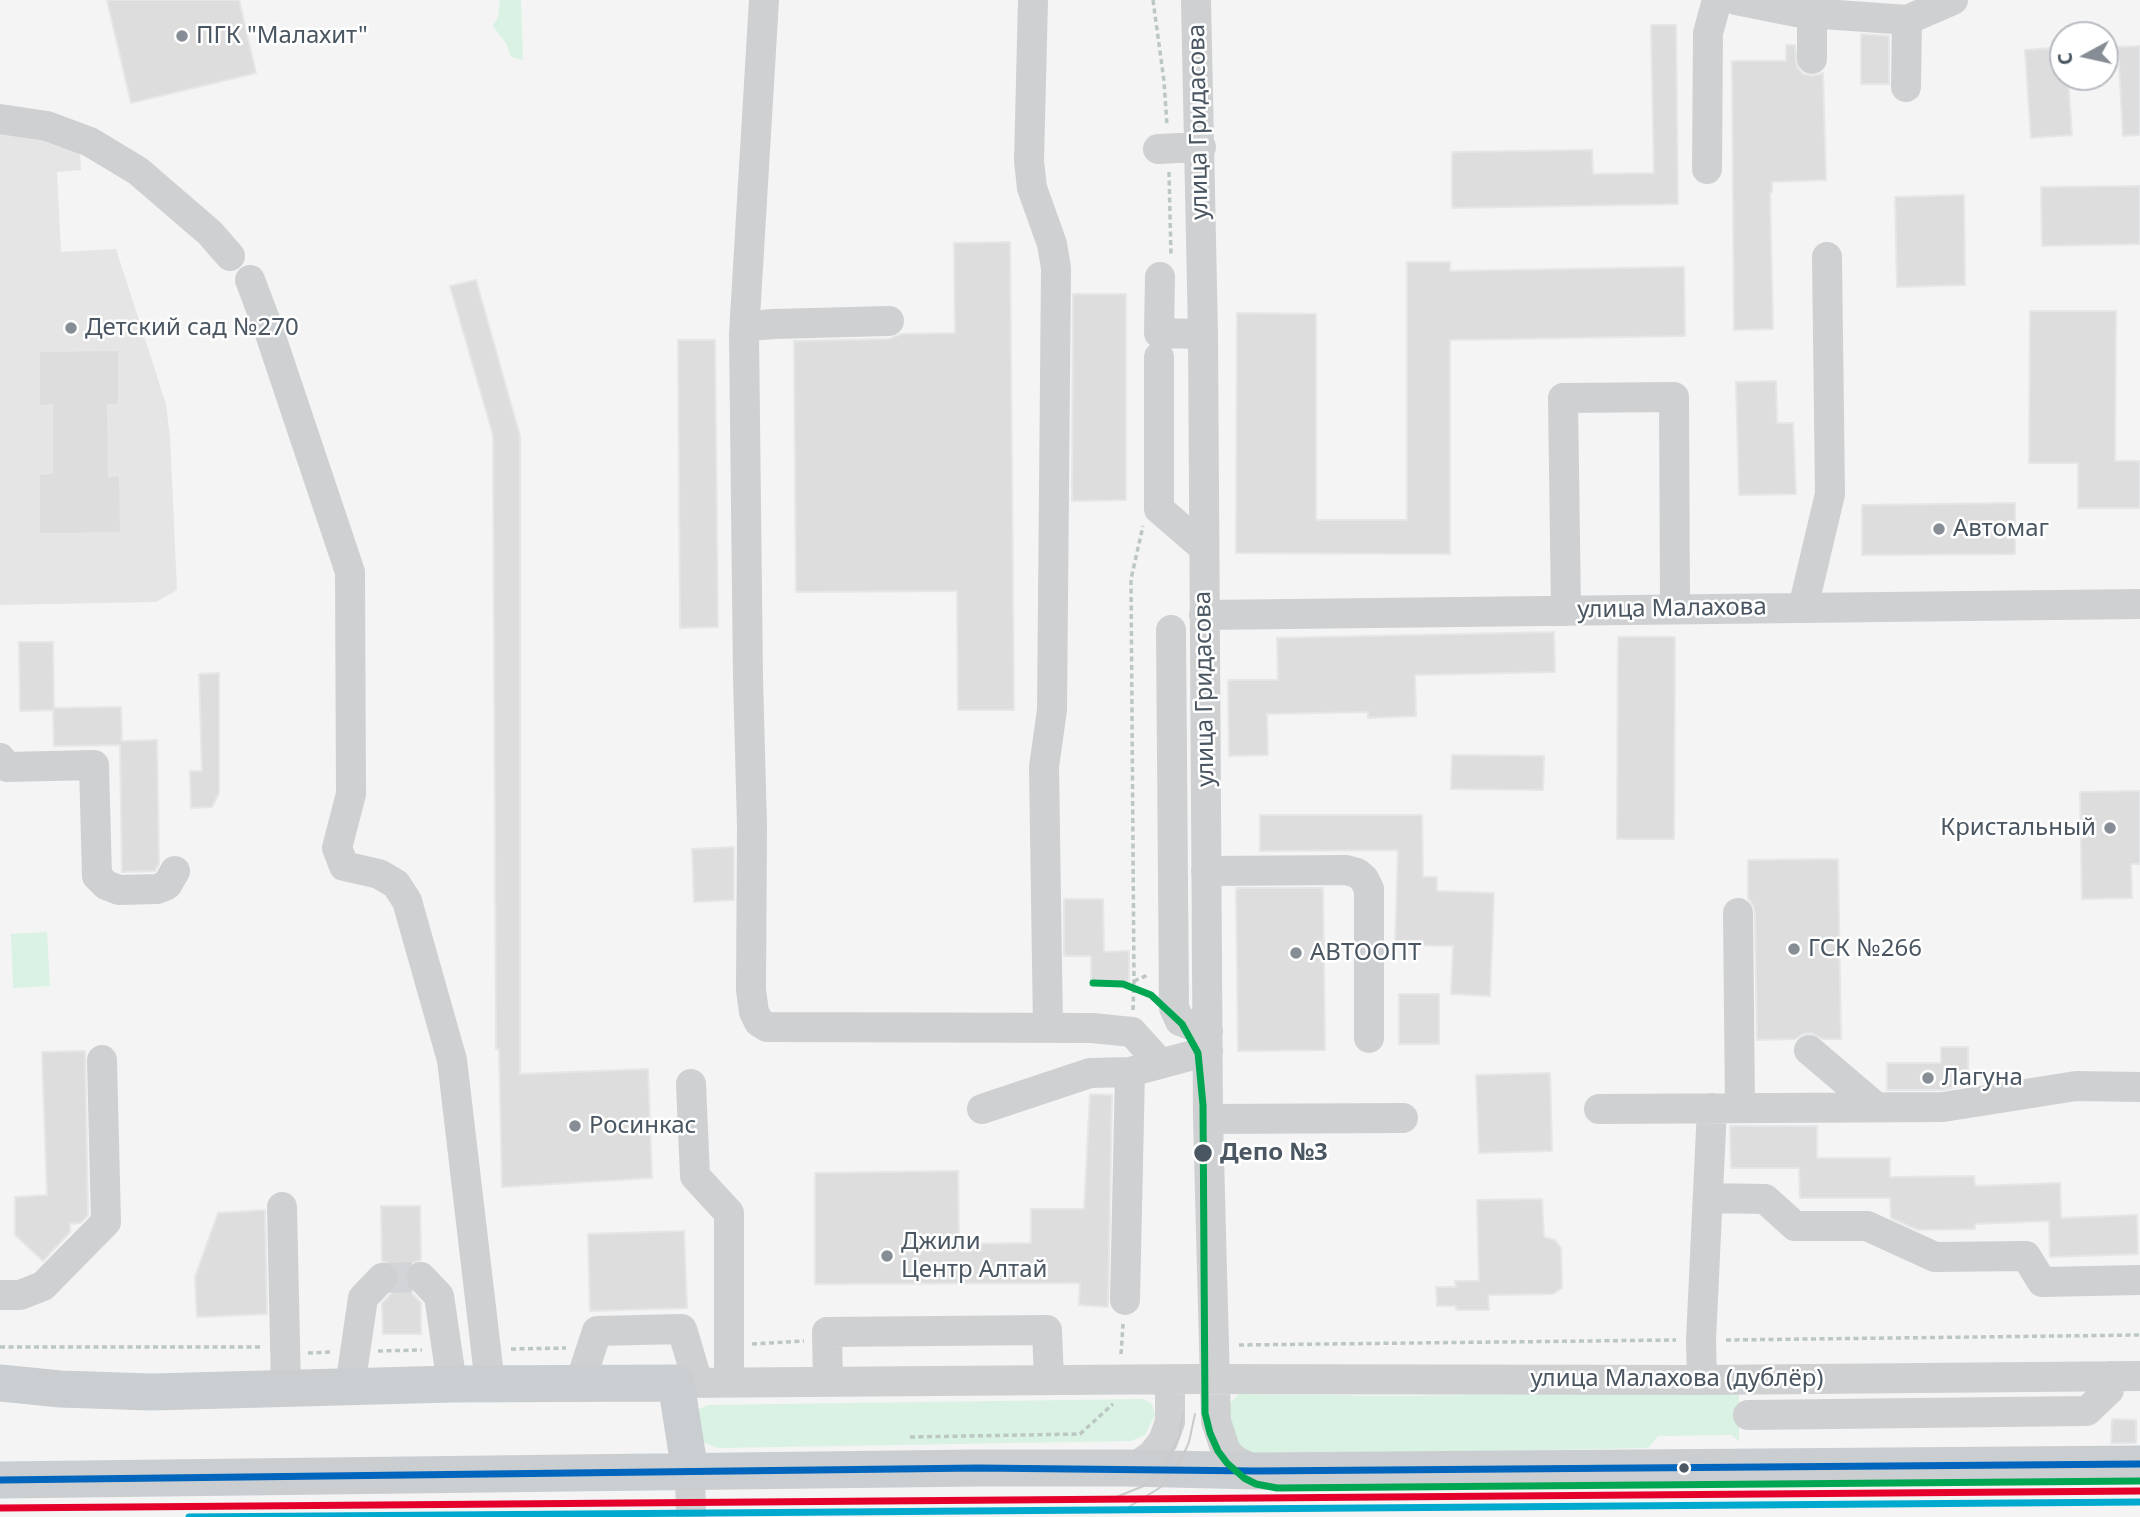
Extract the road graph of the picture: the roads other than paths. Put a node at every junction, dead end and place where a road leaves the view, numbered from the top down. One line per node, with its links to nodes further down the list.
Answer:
1 (764, 0): 20 (street)
2 (1033, 0): 38 (street)
3 (1196, 0): 12 (street, улица Гридасова)
4 (1717, 0): 14 (street)
5 (1736, 0): 7 (street)
6 (1953, 0): 8 (street)
7 (1812, 12): 8 (street); 9 (street)
8 (1906, 20): 10 (street)
9 (1812, 59)
10 (1906, 87)
11 (0, 119): 15 (street)
12 (1201, 147): 13 (street); 21 (street, улица Гридасова)
13 (1158, 149)
14 (1707, 169)
15 (230, 256)
16 (1828, 257): 25 (street)
17 (1160, 278): 21 (street)
18 (250, 280): 60 (street)
19 (890, 321): 20 (street)
20 (744, 334): 38 (street)
21 (1203, 334): 23 (street, улица Гридасова)
22 (1159, 357): 23 (street)
23 (1203, 547): 28 (street, улица Гридасова)
24 (2140, 604): 25 (street, улица Малахова)
25 (1803, 608): 26 (street, улица Малахова)
26 (1675, 609): 27 (street, улица Малахова); 27 (street)
27 (1566, 611): 28 (street, улица Малахова)
28 (1204, 615): 32 (street, улица Гридасова)
29 (1171, 630): 31 (street)
30 (0, 758): 33 (street)
31 (1173, 821): 32 (street); 36 (street)
32 (1206, 821): 34 (street, улица Гридасова)
33 (175, 871)
34 (1206, 872): 35 (street, улица Гридасова); 39 (street)
35 (1206, 907): 36 (street); 40 (street, улица Гридасова)
36 (1173, 908): 40 (street)
37 (1738, 913): 48 (street)
38 (1048, 1028): 43 (street)
39 (1369, 1038)
40 (1208, 1041): 43 (street); 52 (street, улица Гридасова)
41 (1808, 1050): 47 (street)
42 (102, 1060): 58 (street)
43 (1160, 1063): 44 (street)
44 (1130, 1072): 49 (street); 59 (street)
45 (691, 1084): 73 (street)
46 (2140, 1087): 47 (street)
47 (1876, 1107): 48 (street)
48 (1726, 1108): 50 (street); 53 (street)
49 (982, 1109)
50 (1599, 1109)
51 (1403, 1118): 52 (street)
52 (1208, 1119): 66 (street, улица Гридасова)
53 (1708, 1198): 57 (street); 68 (street)
54 (282, 1207): 74 (street)
55 (421, 1277): 61 (street)
56 (382, 1278): 62 (street)
57 (2140, 1280)
58 (0, 1295)
59 (1125, 1300)
60 (488, 1366): 61 (main road); 71 (main road)
61 (450, 1367): 62 (main road)
62 (353, 1369): 74 (main road)
63 (2110, 1376): 64 (street, улица Малахова (дублёр)); 68 (street, улица Малахова (дублёр)); 75 (street)
64 (2140, 1376)
65 (1170, 1379): 66 (street, улица Малахова (дублёр)); 67 (street, улица Малахова (дублёр)); 77 (street)
66 (1214, 1379): 68 (street, улица Малахова (дублёр)); 78 (street, улица Гридасова)
67 (1049, 1380): 69 (street, улица Малахова (дублёр)); 69 (street)
68 (1702, 1380)
69 (828, 1382): 73 (street, улица Малахова (дублёр))
70 (0, 1383): 74 (main road)
71 (580, 1383): 72 (main road); 72 (street)
72 (687, 1383): 73 (street, улица Малахова (дублёр)); 79 (main road)
73 (729, 1383)
74 (286, 1388)
75 (1748, 1415)
76 (2140, 1464): 78 (main road)
77 (1127, 1468): 78 (main road); 79 (main road)
78 (1257, 1471)
79 (690, 1472): 80 (main road); 81 (street)
80 (0, 1480)
81 (691, 1517)

